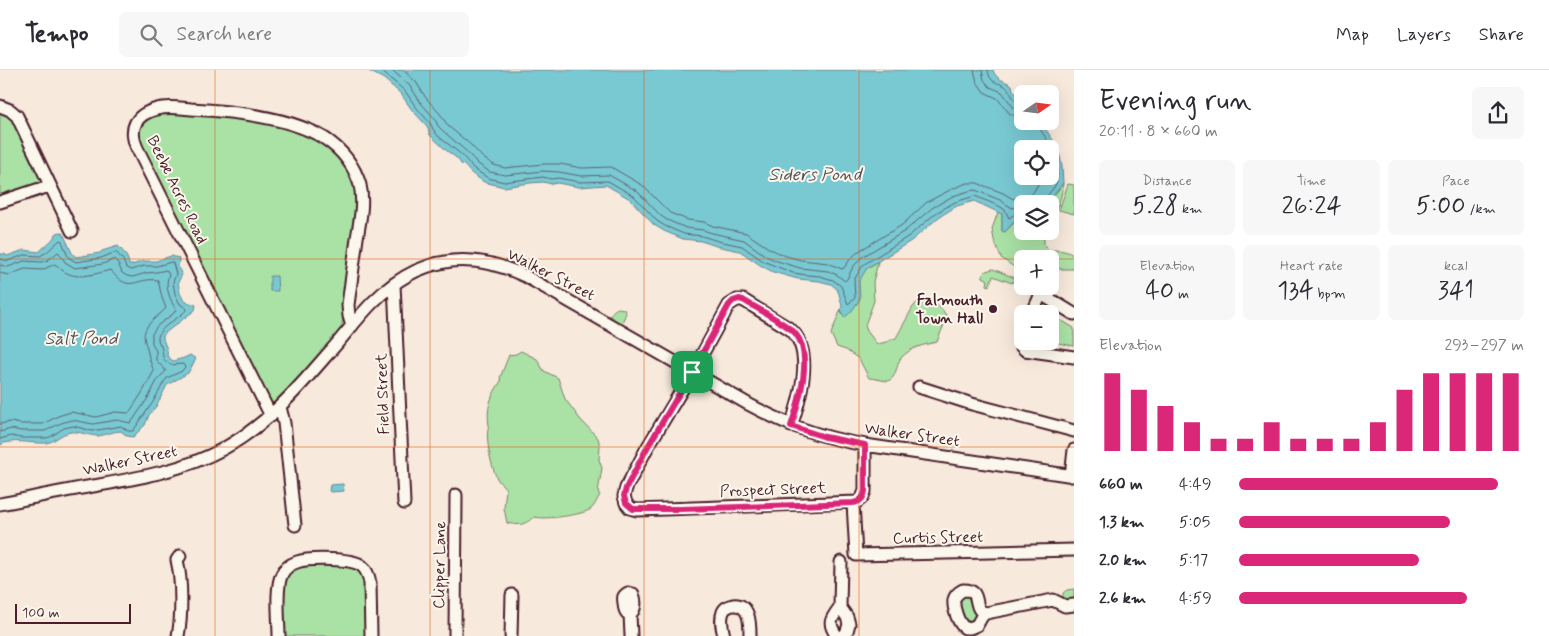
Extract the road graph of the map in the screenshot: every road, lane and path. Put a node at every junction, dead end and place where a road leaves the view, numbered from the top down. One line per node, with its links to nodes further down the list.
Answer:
1 (0, 106): 2 (street)
2 (49, 186): 3 (street); 4 (street)
3 (0, 202)
4 (72, 231)
5 (394, 284): 8 (street, Walker Street); 11 (street, Walker Street); 21 (street, Field Street)
6 (1035, 305): 7 (street)
7 (1074, 314)
8 (352, 326): 13 (street, Walker Street); 14 (street, Beebe Acres Road)
9 (1025, 350): 10 (street)
10 (1074, 357)
11 (692, 372): 15 (street, Walker Street); 15 (street); 22 (street, Prospect Street)
12 (919, 387): 16 (street)
13 (280, 407): 14 (street, Walker Street); 24 (street)
14 (271, 416): 23 (street, Walker Street)
15 (791, 426): 17 (street, Walker Street)
16 (1074, 431)
17 (865, 445): 19 (street, Walker Street); 22 (street)
18 (1074, 450): 19 (street)
19 (1073, 476)
20 (456, 495): 36 (street, Clipper Lane)
21 (404, 503)
22 (853, 503): 25 (street, Curtis Street)
23 (0, 504)
24 (295, 525)
25 (1074, 550)
26 (180, 556): 33 (street)
27 (841, 562): 30 (street)
28 (512, 595): 37 (street)
29 (1074, 605): 31 (street)
30 (840, 607): 41 (street); 42 (street)
31 (986, 613)
32 (630, 614): 38 (street)
33 (178, 636)
34 (279, 636): 35 (street)
35 (371, 636)
36 (455, 636)
37 (511, 636)
38 (631, 636)
39 (724, 636): 40 (street)
40 (750, 636)
41 (837, 636)
42 (844, 636)

